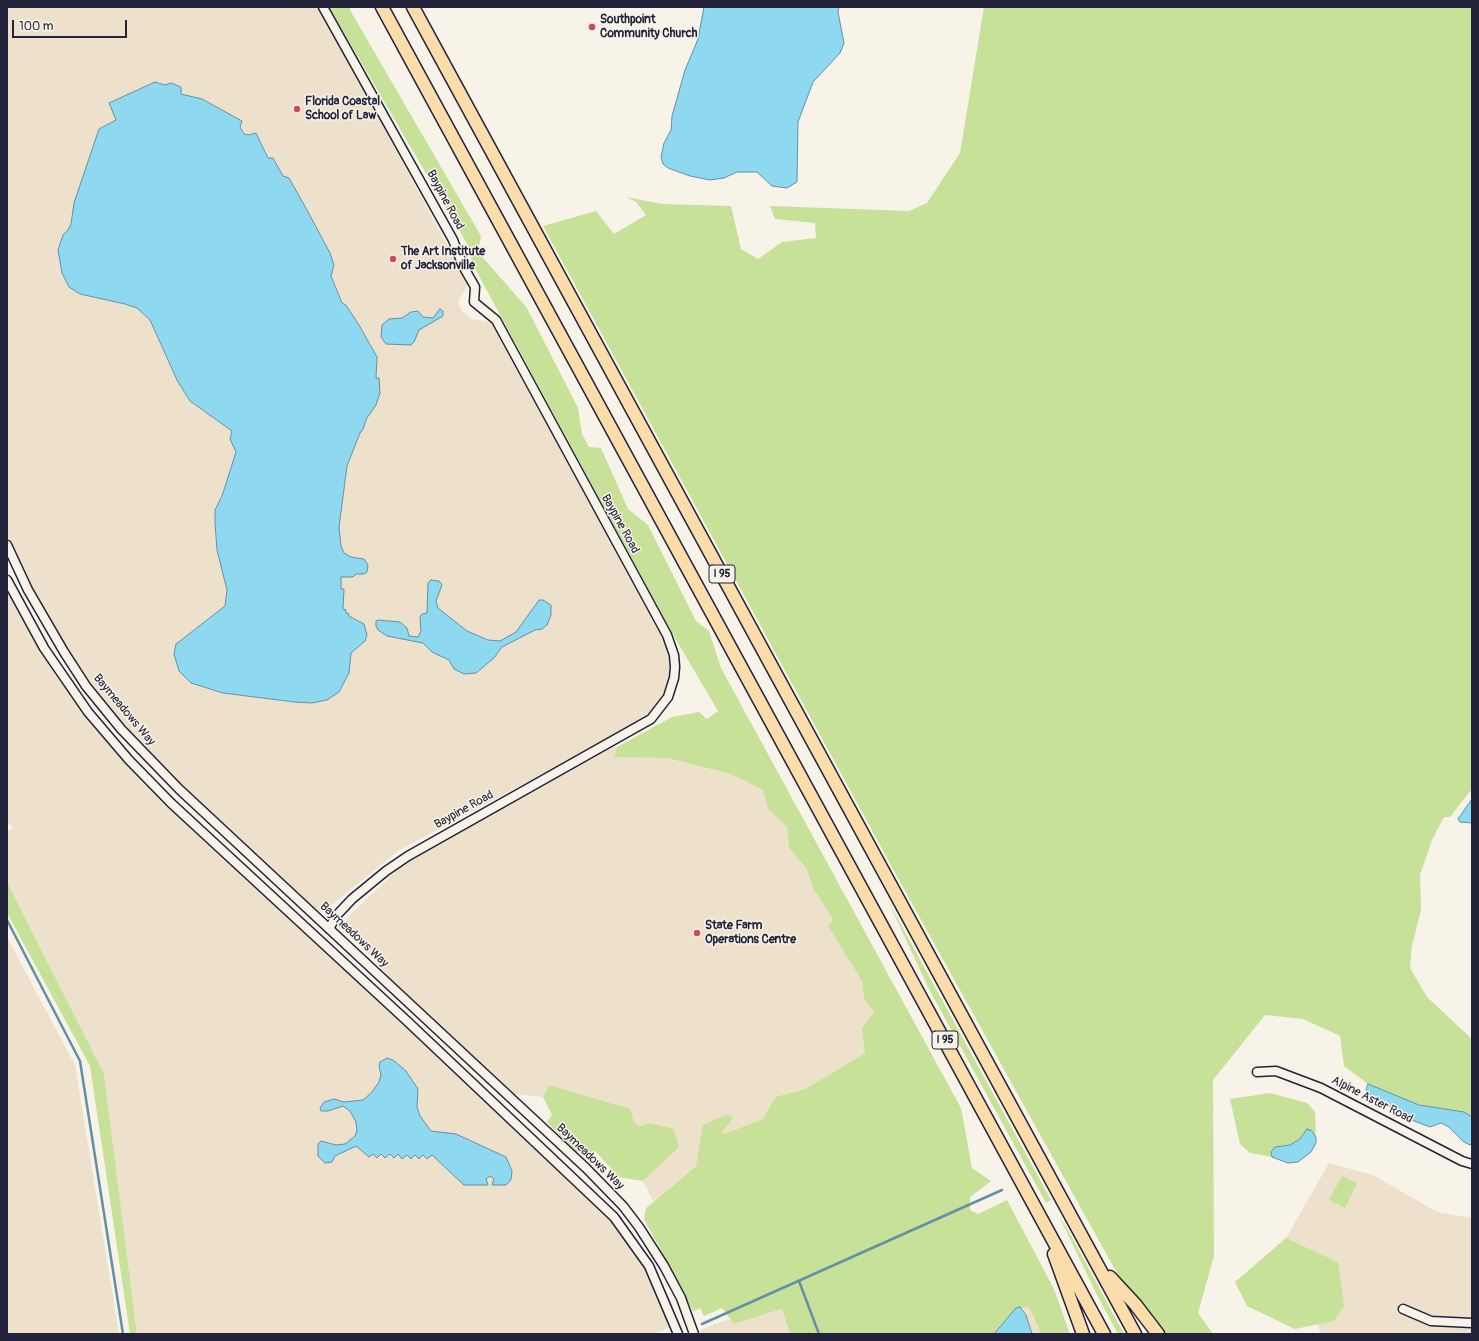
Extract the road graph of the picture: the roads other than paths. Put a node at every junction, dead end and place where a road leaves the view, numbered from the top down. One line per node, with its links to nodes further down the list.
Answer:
1 (323, 7): 8 (street, Baypine Road)
2 (382, 7): 11 (highway, I 95)
3 (413, 7): 12 (highway, I 95)
4 (7, 545): 6 (street, Baymeadows Way)
5 (7, 580): 7 (street)
6 (86, 686): 7 (street); 8 (street, Baymeadows Way)
7 (75, 694): 15 (street)
8 (329, 929): 16 (street, Baymeadows Way)
9 (1257, 1072): 10 (street, Alpine Aster Road)
10 (1472, 1164)
11 (1040, 1216): 17 (highway); 18 (highway, I 95)
12 (1098, 1265): 19 (highway, I 95); 20 (highway)
13 (1403, 1309): 14 (street)
14 (1472, 1322)
15 (678, 1334)
16 (694, 1334)
17 (1083, 1334)
18 (1104, 1334)
19 (1135, 1334)
20 (1158, 1334)

